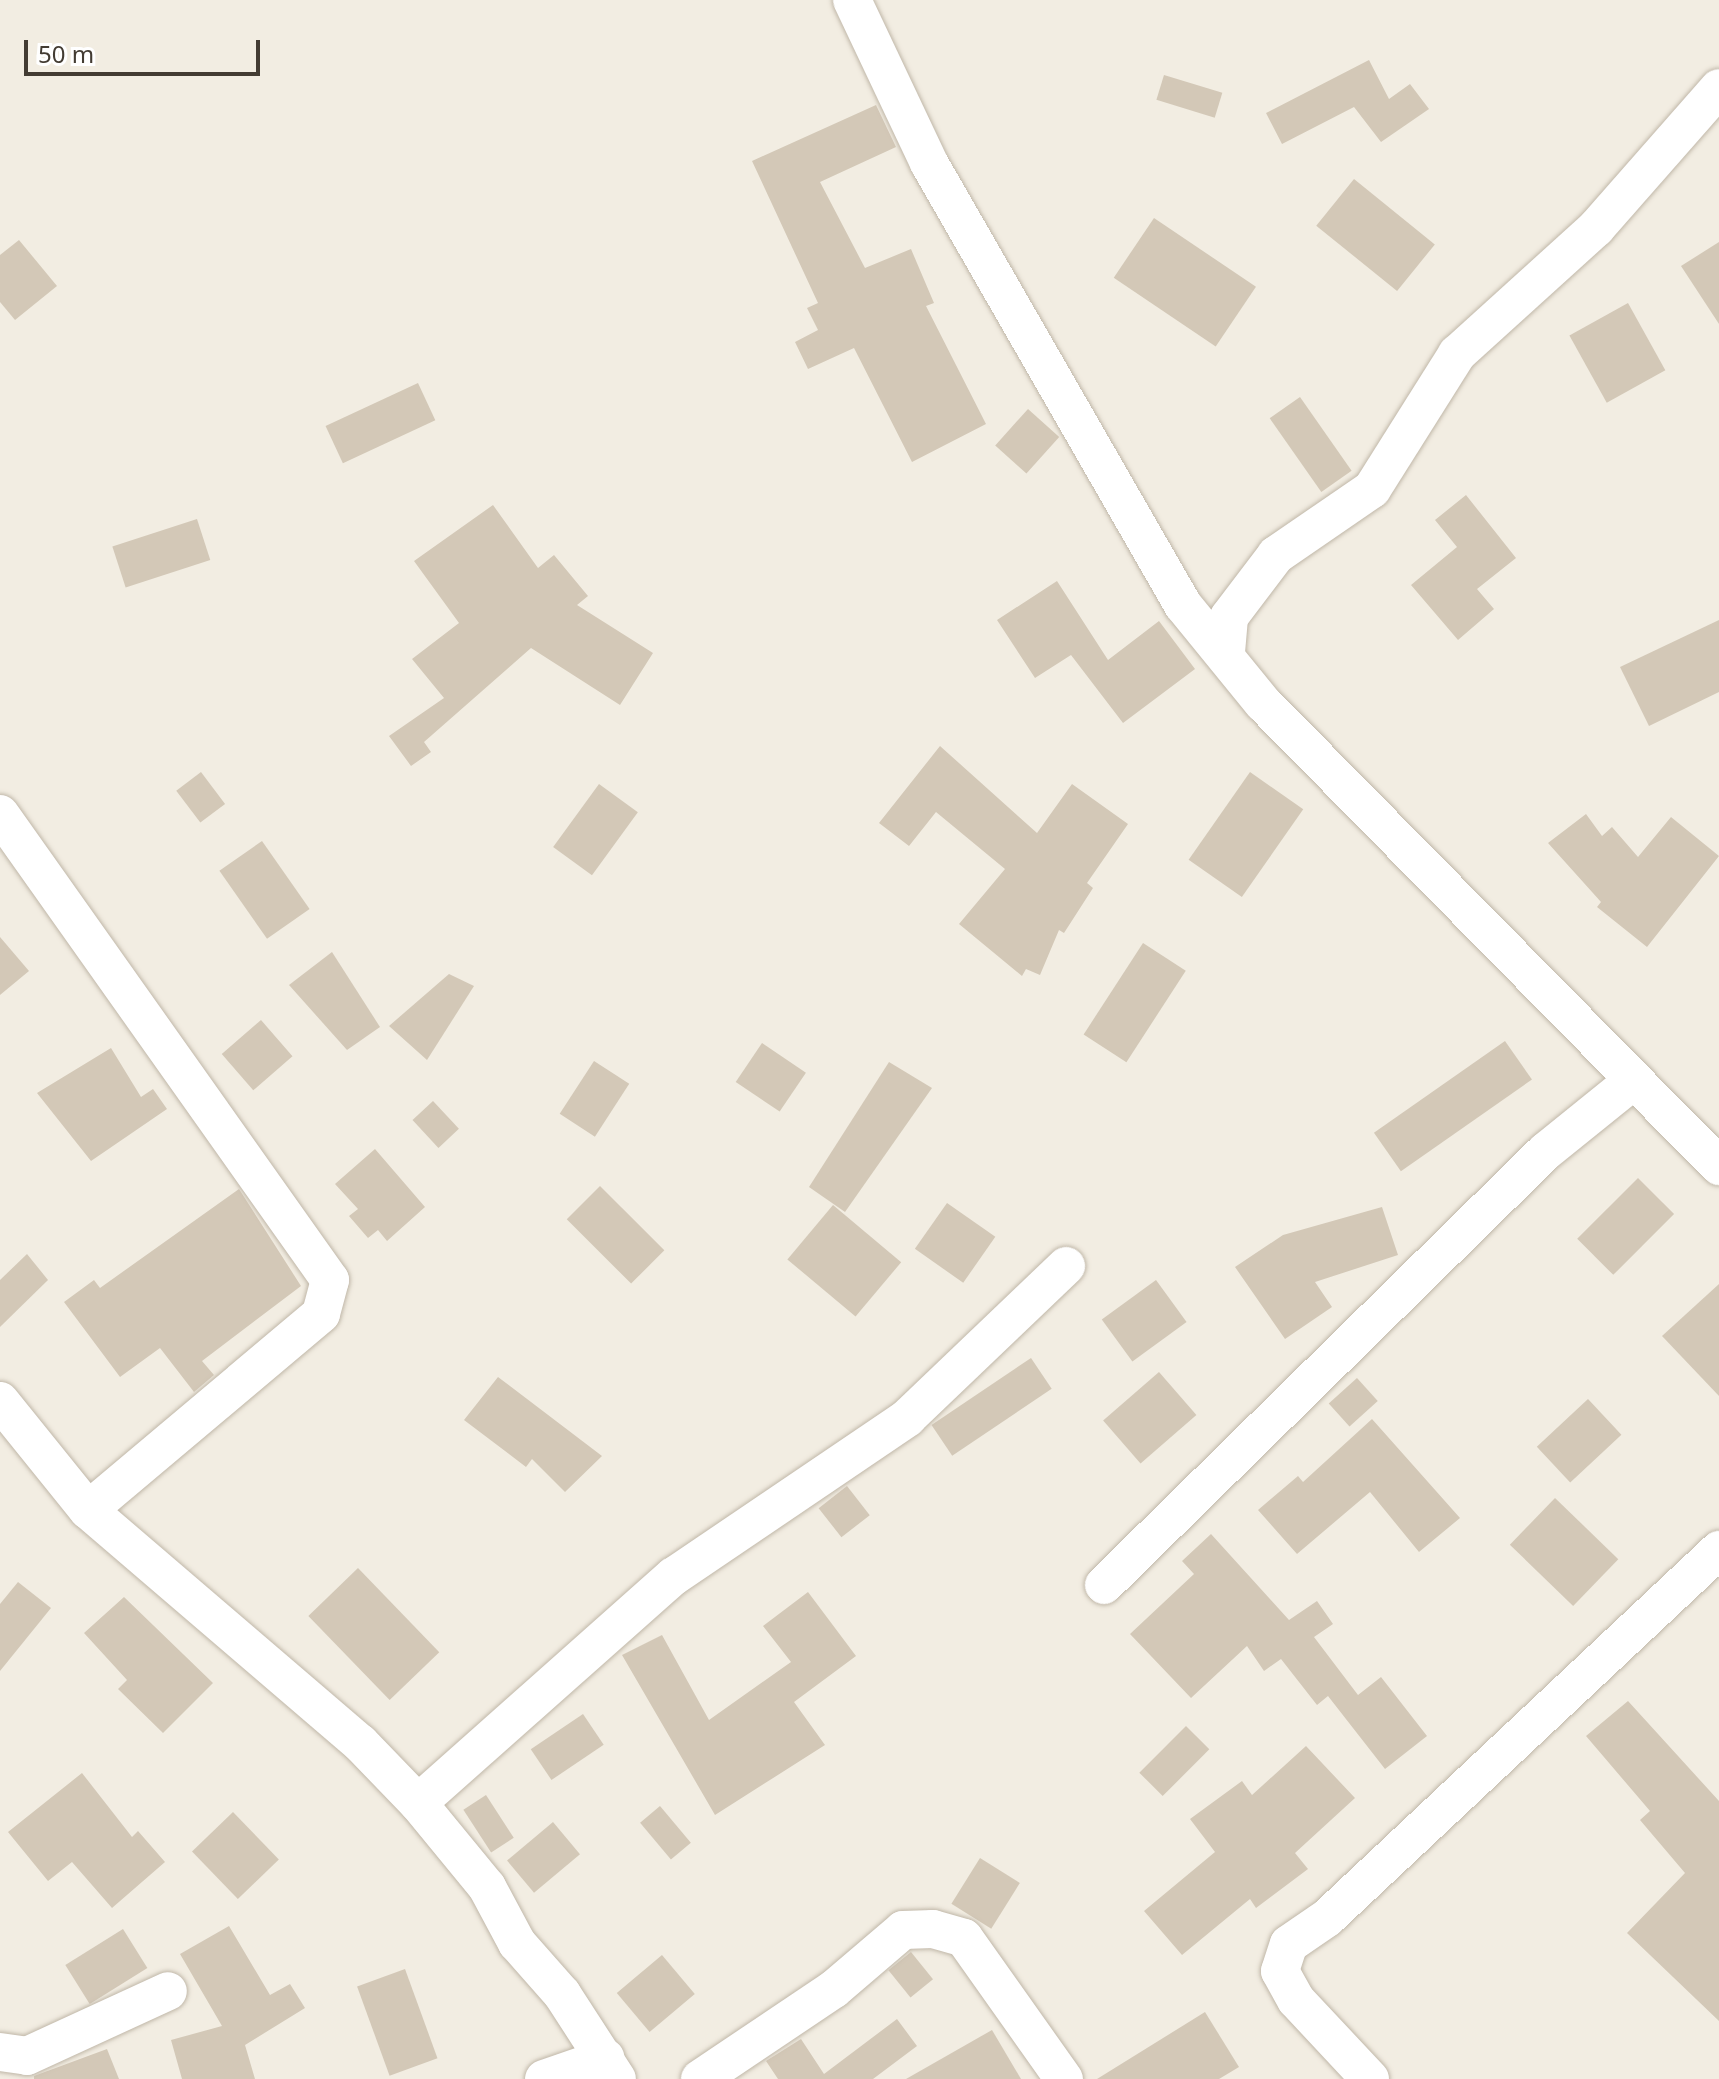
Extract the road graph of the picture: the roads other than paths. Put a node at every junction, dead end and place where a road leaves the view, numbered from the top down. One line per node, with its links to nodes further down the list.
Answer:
1 (852, 0): 3 (street)
2 (1719, 88): 3 (street)
3 (1226, 652): 5 (street)
4 (0, 814): 9 (street)
5 (1634, 1080): 6 (street); 11 (street)
6 (1719, 1166)
7 (1066, 1266): 12 (street)
8 (0, 1401): 9 (street)
9 (88, 1510): 12 (street)
10 (1719, 1550): 19 (street)
11 (1104, 1585)
12 (418, 1803): 15 (street)
13 (168, 1991): 14 (street)
14 (0, 2052)
15 (611, 2068): 16 (street)
16 (544, 2079)
17 (700, 2079): 18 (street)
18 (1064, 2079)
19 (1370, 2079)

